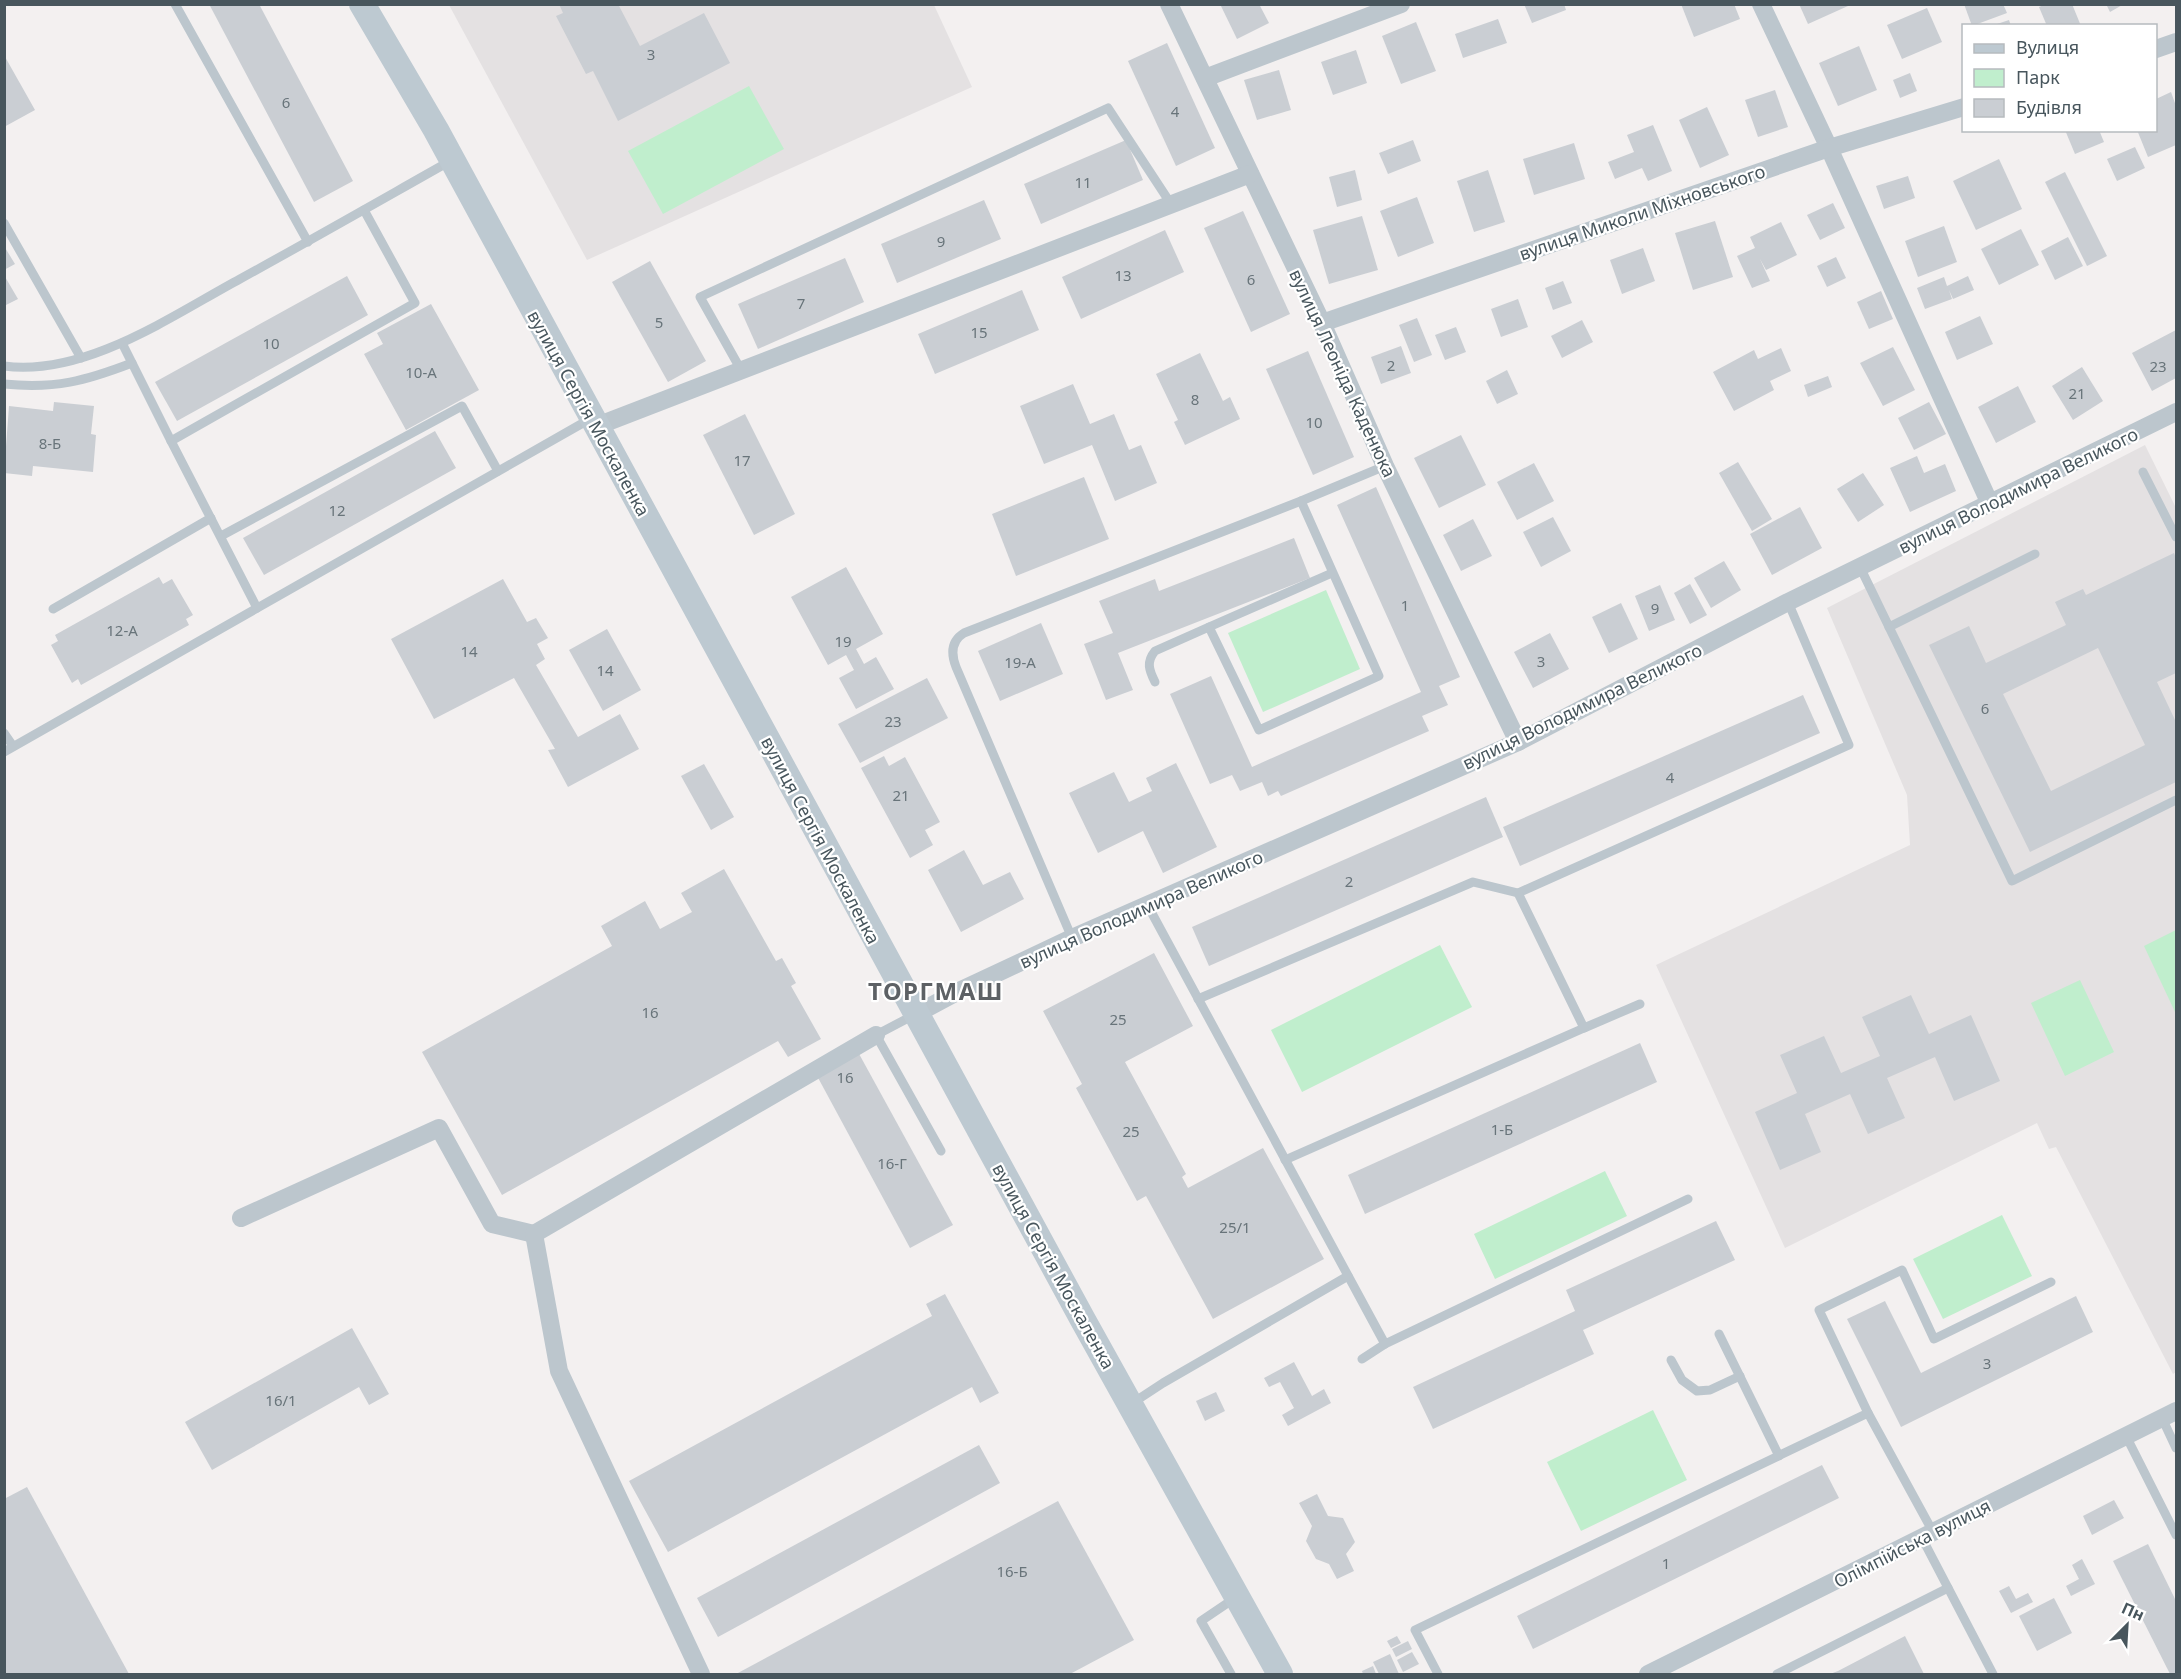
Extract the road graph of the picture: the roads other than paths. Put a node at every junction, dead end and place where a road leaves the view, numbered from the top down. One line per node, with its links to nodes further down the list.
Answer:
1 (175, 4): 16 (lane)
2 (362, 4): 11 (main road, вулиця Сергія Москаленка)
3 (1169, 4): 8 (street, вулиця Леоніда Каденюка)
4 (1401, 4): 8 (street)
5 (1761, 4): 10 (street)
6 (2176, 42): 7 (street)
7 (2157, 49)
8 (1205, 78): 12 (street, вулиця Леоніда Каденюка)
9 (1962, 108): 10 (street, вулиця Миколи Міхновського)
10 (1829, 148): 17 (street, вулиця Миколи Міхновського); 31 (street)
11 (452, 160): 14 (lane); 25 (main road, вулиця Сергія Москаленка)
12 (1250, 174): 13 (street); 17 (street, вулиця Леоніда Каденюка)
13 (1171, 204): 22 (street); 22 (lane)
14 (364, 210): 16 (lane); 26 (lane)
15 (4, 223): 19 (lane)
16 (308, 242): 18 (lane)
17 (1322, 323): 27 (street, вулиця Леоніда Каденюка)
18 (122, 343): 19 (lane); 20 (lane)
19 (81, 358): 21 (lane)
20 (132, 363): 23 (lane); 26 (lane)
21 (4, 366)
22 (741, 370): 25 (street)
23 (4, 384)
24 (2176, 412): 31 (street, вулиця Володимира Великого)
25 (594, 422): 28 (lane); 53 (main road, вулиця Сергія Москаленка)
26 (171, 441): 32 (lane)
27 (1386, 466): 30 (lane); 45 (street, вулиця Леоніда Каденюка)
28 (498, 471): 33 (lane); 39 (lane)
29 (2143, 472): 34 (lane)
30 (1301, 501): 37 (lane); 50 (lane)
31 (1990, 504): 36 (street, вулиця Володимира Великого)
32 (211, 518): 33 (lane); 40 (lane)
33 (220, 536): 39 (lane)
34 (2176, 537)
35 (2035, 554): 42 (lane)
36 (1860, 567): 38 (street, вулиця Володимира Великого); 42 (lane)
37 (1332, 573): 41 (lane); 41 (lane)
38 (1788, 602): 45 (street, вулиця Володимира Великого); 48 (lane)
39 (257, 608): 46 (lane)
40 (52, 609)
41 (1209, 627): 43 (lane)
42 (1889, 627): 47 (lane)
43 (1155, 682)
44 (4, 733): 46 (lane)
45 (1518, 742): 49 (street, вулиця Володимира Великого)
46 (9, 749)
47 (2176, 800)
48 (1518, 893): 51 (lane); 54 (lane)
49 (1148, 906): 50 (street, вулиця Володимира Великого); 51 (lane)
50 (1072, 938): 53 (street, вулиця Володимира Великого)
51 (1198, 999): 57 (lane)
52 (1640, 1004): 54 (lane)
53 (916, 1014): 55 (lane); 68 (main road, вулиця Сергія Москаленка)
54 (1584, 1028): 57 (lane)
55 (876, 1035): 56 (lane); 60 (street)
56 (941, 1151)
57 (1285, 1160): 61 (lane)
58 (1688, 1199): 64 (lane)
59 (241, 1218): 60 (street)
60 (534, 1234): 78 (street)
61 (1348, 1276): 64 (lane); 68 (lane)
62 (2051, 1282): 69 (lane)
63 (1719, 1334): 67 (lane)
64 (1385, 1344): 65 (lane)
65 (1362, 1359)
66 (1671, 1360): 67 (lane)
67 (1740, 1376): 73 (lane)
68 (1131, 1404): 77 (main road, вулиця Сергія Москаленка)
69 (1868, 1413): 73 (lane); 74 (lane)
70 (2169, 1415): 71 (street, Олімпійська вулиця); 72 (lane)
71 (2126, 1436): 74 (street, Олімпійська вулиця); 75 (lane)
72 (2176, 1448)
73 (1779, 1456): 81 (lane)
74 (1928, 1535): 76 (lane); 82 (street, Олімпійська вулиця)
75 (2176, 1535)
76 (1948, 1588): 83 (lane); 84 (lane)
77 (1237, 1597): 79 (lane); 80 (main road, вулиця Сергія Москаленка)
78 (701, 1674)
79 (1231, 1674)
80 (1280, 1674)
81 (1438, 1674)
82 (1648, 1674)
83 (1777, 1674)
84 (1993, 1674)

